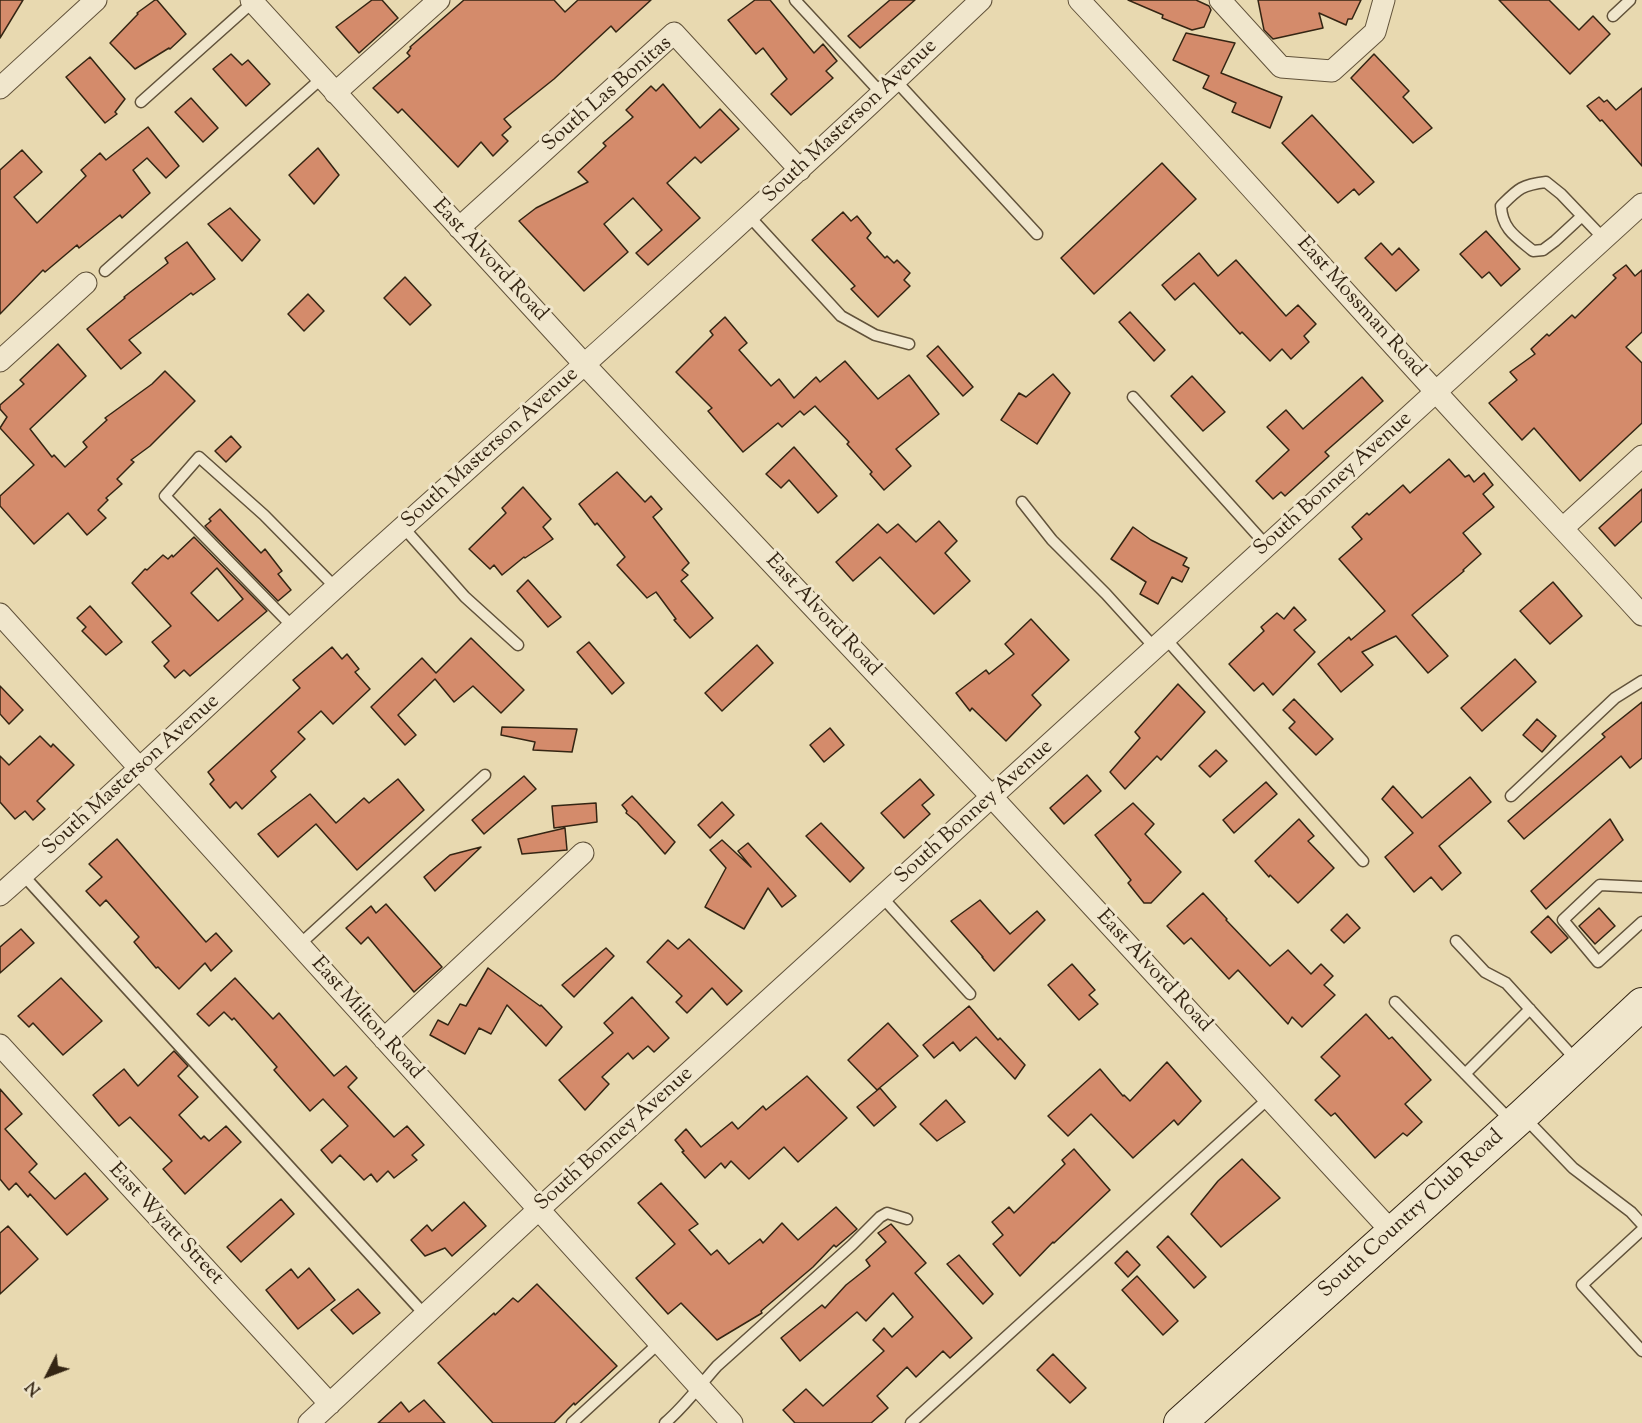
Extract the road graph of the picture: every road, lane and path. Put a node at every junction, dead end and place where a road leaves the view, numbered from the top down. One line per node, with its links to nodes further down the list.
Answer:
1 (96, 0): 12 (street)
2 (439, 0): 11 (street)
3 (795, 0): 13 (lane)
4 (981, 0): 13 (street, South Masterson Avenue)
5 (1079, 0): 27 (street, East Mossman Road)
6 (1220, 0): 7 (street)
7 (1384, 0)
8 (1630, 0): 10 (lane)
9 (252, 1): 11 (street, East Alvord Road); 14 (lane)
10 (1613, 16)
11 (328, 86): 19 (street, East Alvord Road); 22 (lane)
12 (0, 88)
13 (889, 88): 15 (street, South Masterson Avenue); 20 (lane)
14 (141, 102)
15 (800, 170): 17 (street, South Masterson Avenue); 19 (street, South Las Bonitas)
16 (1642, 204): 21 (street, South Bonney Avenue)
17 (749, 216): 24 (lane); 26 (street, South Masterson Avenue)
18 (1582, 216): 18 (lane); 21 (lane)
19 (459, 228): 26 (street, East Alvord Road)
20 (1037, 234)
21 (1604, 239): 27 (street, South Bonney Avenue)
22 (105, 272)
23 (86, 283): 25 (street)
24 (909, 344)
25 (0, 361)
26 (585, 365): 31 (street, South Masterson Avenue); 44 (street, East Alvord Road)
27 (1436, 392): 32 (street, East Mossman Road); 33 (street, South Bonney Avenue)
28 (1133, 397): 33 (lane)
29 (1642, 456): 32 (street)
30 (1022, 502): 38 (lane)
31 (403, 527): 34 (street, South Masterson Avenue); 39 (lane)
32 (1563, 528): 36 (street, East Mossman Road)
33 (1267, 546): 38 (street, South Bonney Avenue)
34 (336, 588): 37 (street, South Masterson Avenue); 37 (lane)
35 (0, 615): 41 (street, East Milton Road)
36 (1642, 615)
37 (293, 627): 41 (street, South Masterson Avenue)
38 (1160, 643): 44 (street, South Bonney Avenue); 46 (lane)
39 (518, 645)
40 (1642, 681): 43 (lane)
41 (140, 769): 47 (street, South Masterson Avenue); 53 (street, East Milton Road)
42 (485, 775): 53 (lane)
43 (1511, 796)
44 (992, 797): 50 (street, South Bonney Avenue); 62 (street, East Alvord Road)
45 (583, 853): 58 (street)
46 (1363, 861)
47 (23, 875): 49 (street, South Masterson Avenue); 69 (lane)
48 (1642, 887): 51 (lane)
49 (0, 895)
50 (882, 897): 54 (lane); 64 (street, South Bonney Avenue)
51 (1642, 922)
52 (1456, 941): 57 (lane)
53 (299, 945): 58 (street, East Milton Road)
54 (970, 994)
55 (1395, 1002): 61 (lane)
56 (1642, 1004): 60 (street, South Country Club Road)
57 (1530, 1009): 60 (lane); 61 (lane)
58 (384, 1039): 64 (street, East Milton Road)
59 (0, 1045): 73 (street, East Wyatt Street)
60 (1579, 1063): 63 (street, South Country Club Road)
61 (1465, 1074): 63 (lane)
62 (1269, 1098): 68 (street, East Alvord Road); 78 (lane)
63 (1518, 1119): 66 (lane); 68 (street, South Country Club Road)
64 (538, 1210): 69 (street, South Bonney Avenue); 70 (street, East Milton Road)
65 (907, 1219): 72 (lane)
66 (1642, 1224)
67 (1642, 1230): 71 (lane)
68 (1392, 1232): 79 (street, South Country Club Road)
69 (426, 1316): 73 (street, South Bonney Avenue)
70 (659, 1343): 72 (street, East Milton Road); 75 (lane)
71 (1642, 1351)
72 (699, 1386): 76 (lane); 77 (street, East Milton Road)
73 (330, 1404): 74 (street, South Bonney Avenue)
74 (309, 1423)
75 (572, 1423)
76 (665, 1423)
77 (732, 1423)
78 (911, 1423)
79 (1180, 1423)

